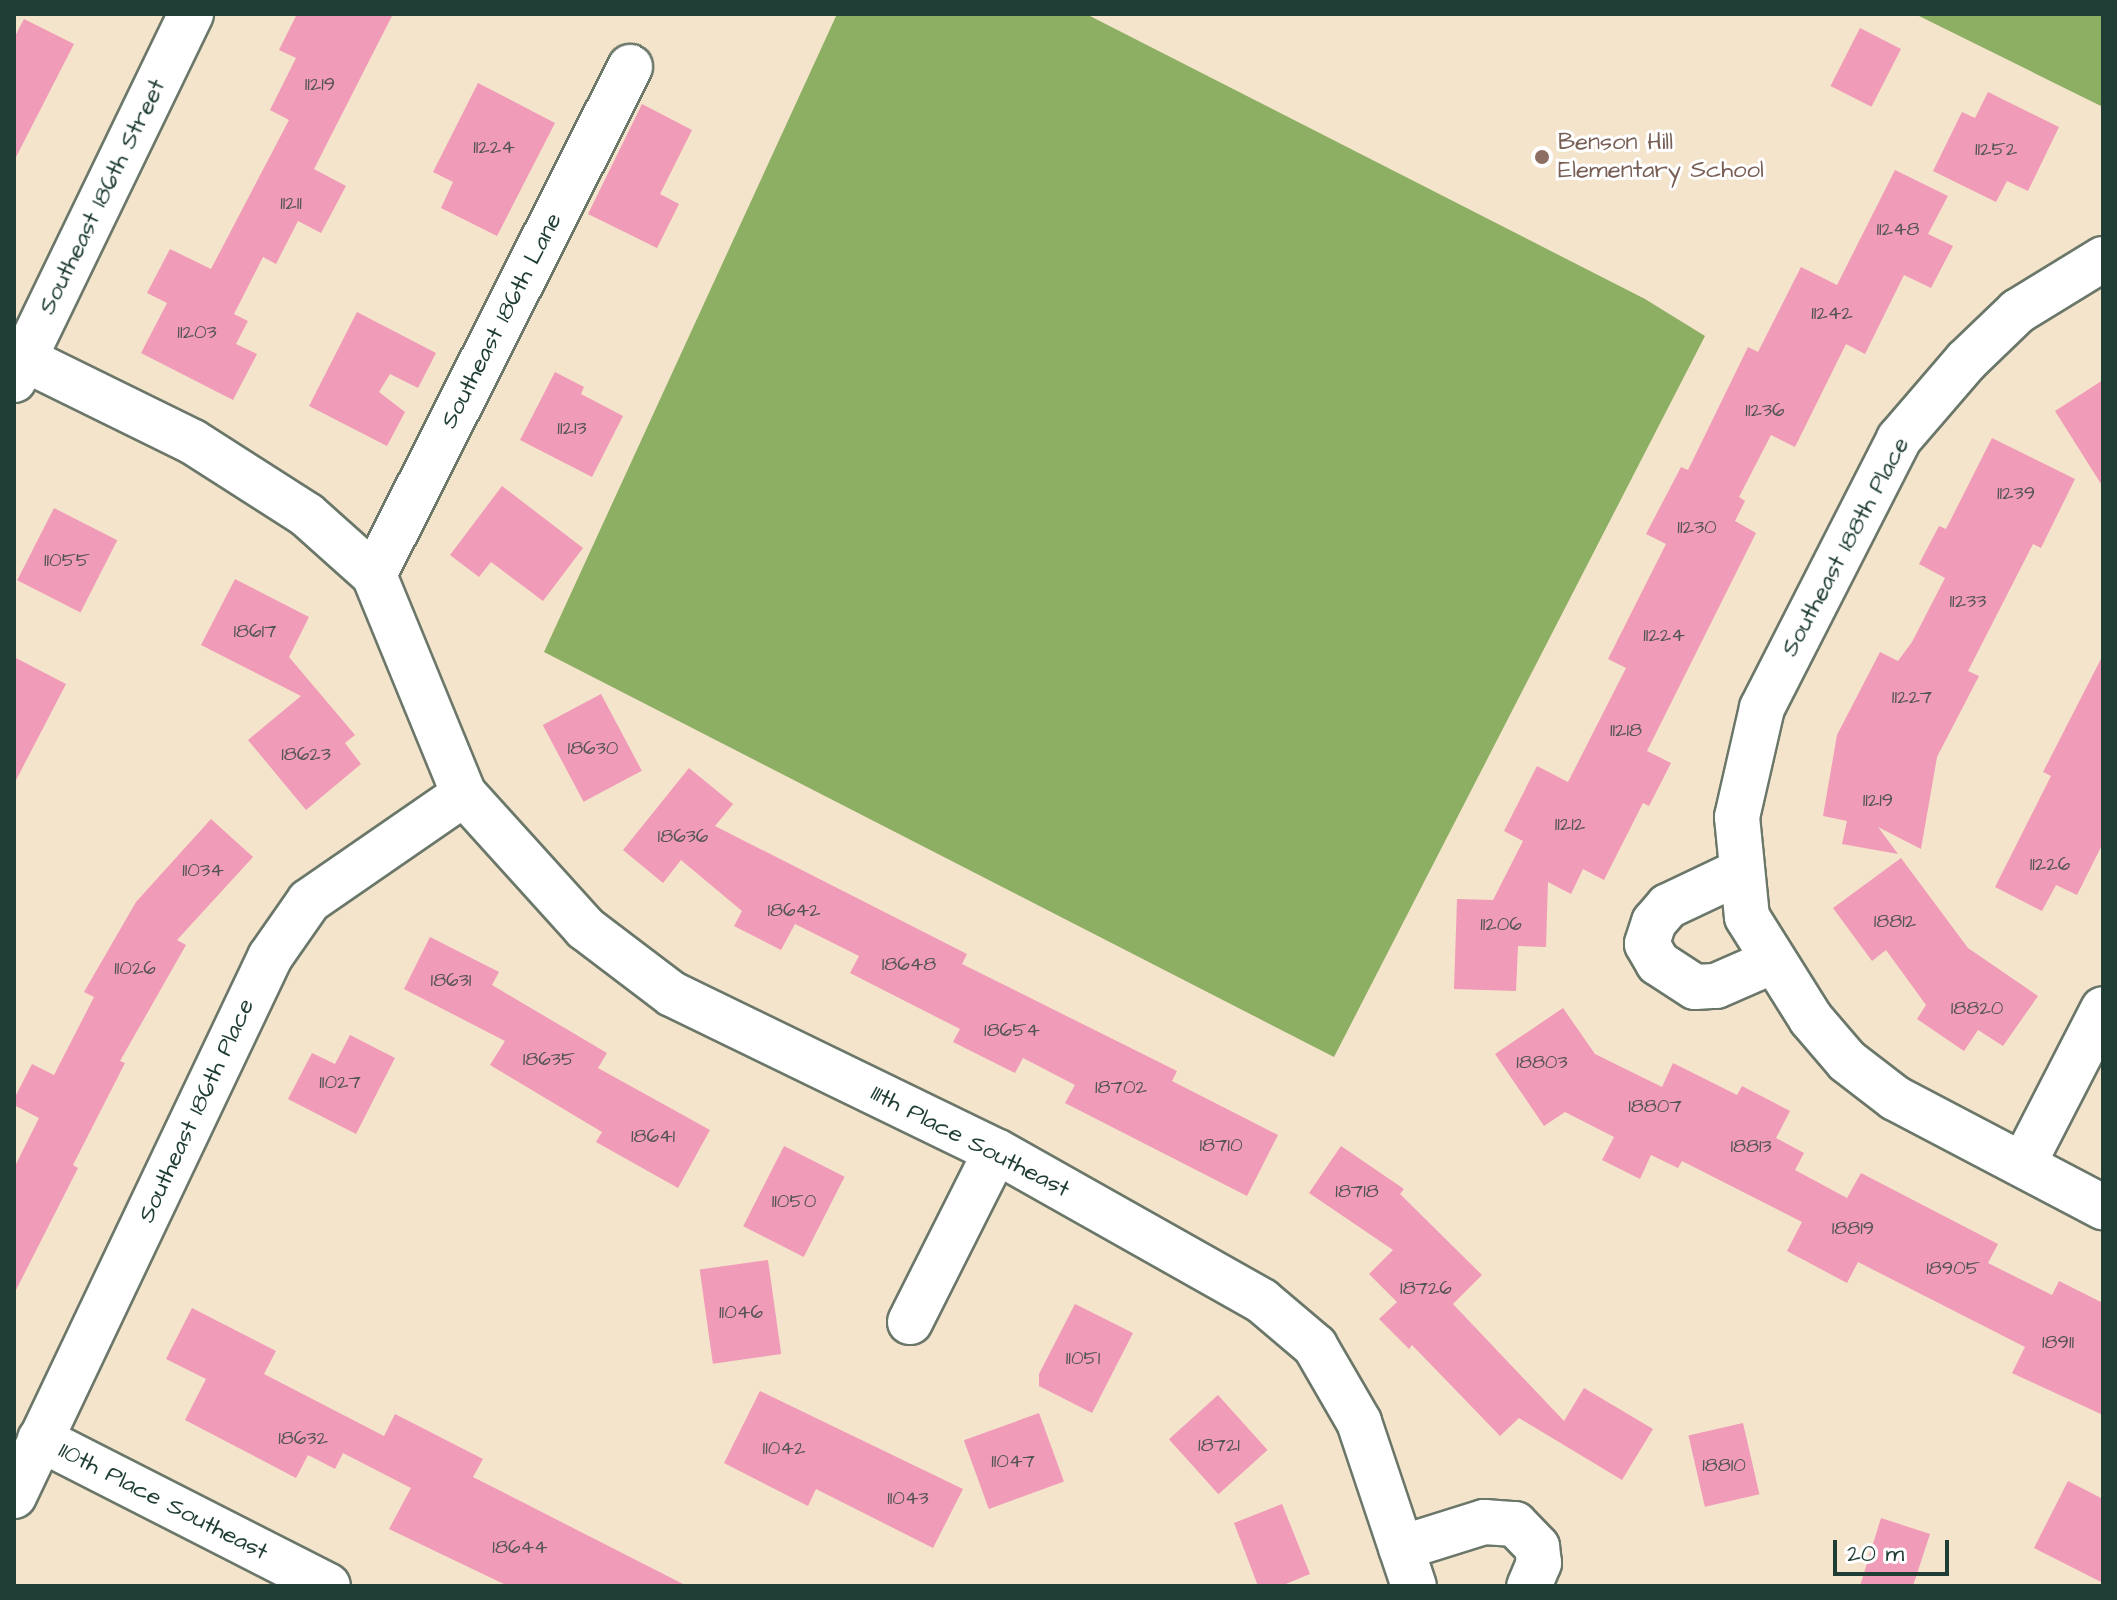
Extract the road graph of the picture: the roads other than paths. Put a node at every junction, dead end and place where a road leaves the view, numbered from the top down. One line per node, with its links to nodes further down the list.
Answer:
1 (191, 14): 4 (street, Southeast 186th Street)
2 (630, 67): 5 (street, Southeast 186th Lane)
3 (2103, 259): 7 (street, Southeast 188th Place)
4 (17, 364): 5 (street)
5 (374, 575): 6 (street, 111th Place Southeast)
6 (464, 794): 10 (street, 111th Place Southeast); 14 (street, Southeast 186th Place)
7 (1742, 871): 8 (street, Southeast 188th Place); 8 (street)
8 (1771, 962): 11 (street)
9 (2103, 1009): 11 (street)
10 (996, 1151): 13 (street); 16 (street, 111th Place Southeast)
11 (2024, 1163): 12 (street)
12 (2103, 1207)
13 (910, 1322)
14 (40, 1439): 15 (street, Southeast 186th Place); 17 (street, 110th Place Southeast)
15 (14, 1496)
16 (1407, 1567): 18 (street, 111th Place Southeast)
17 (328, 1586)
18 (1529, 1586)

